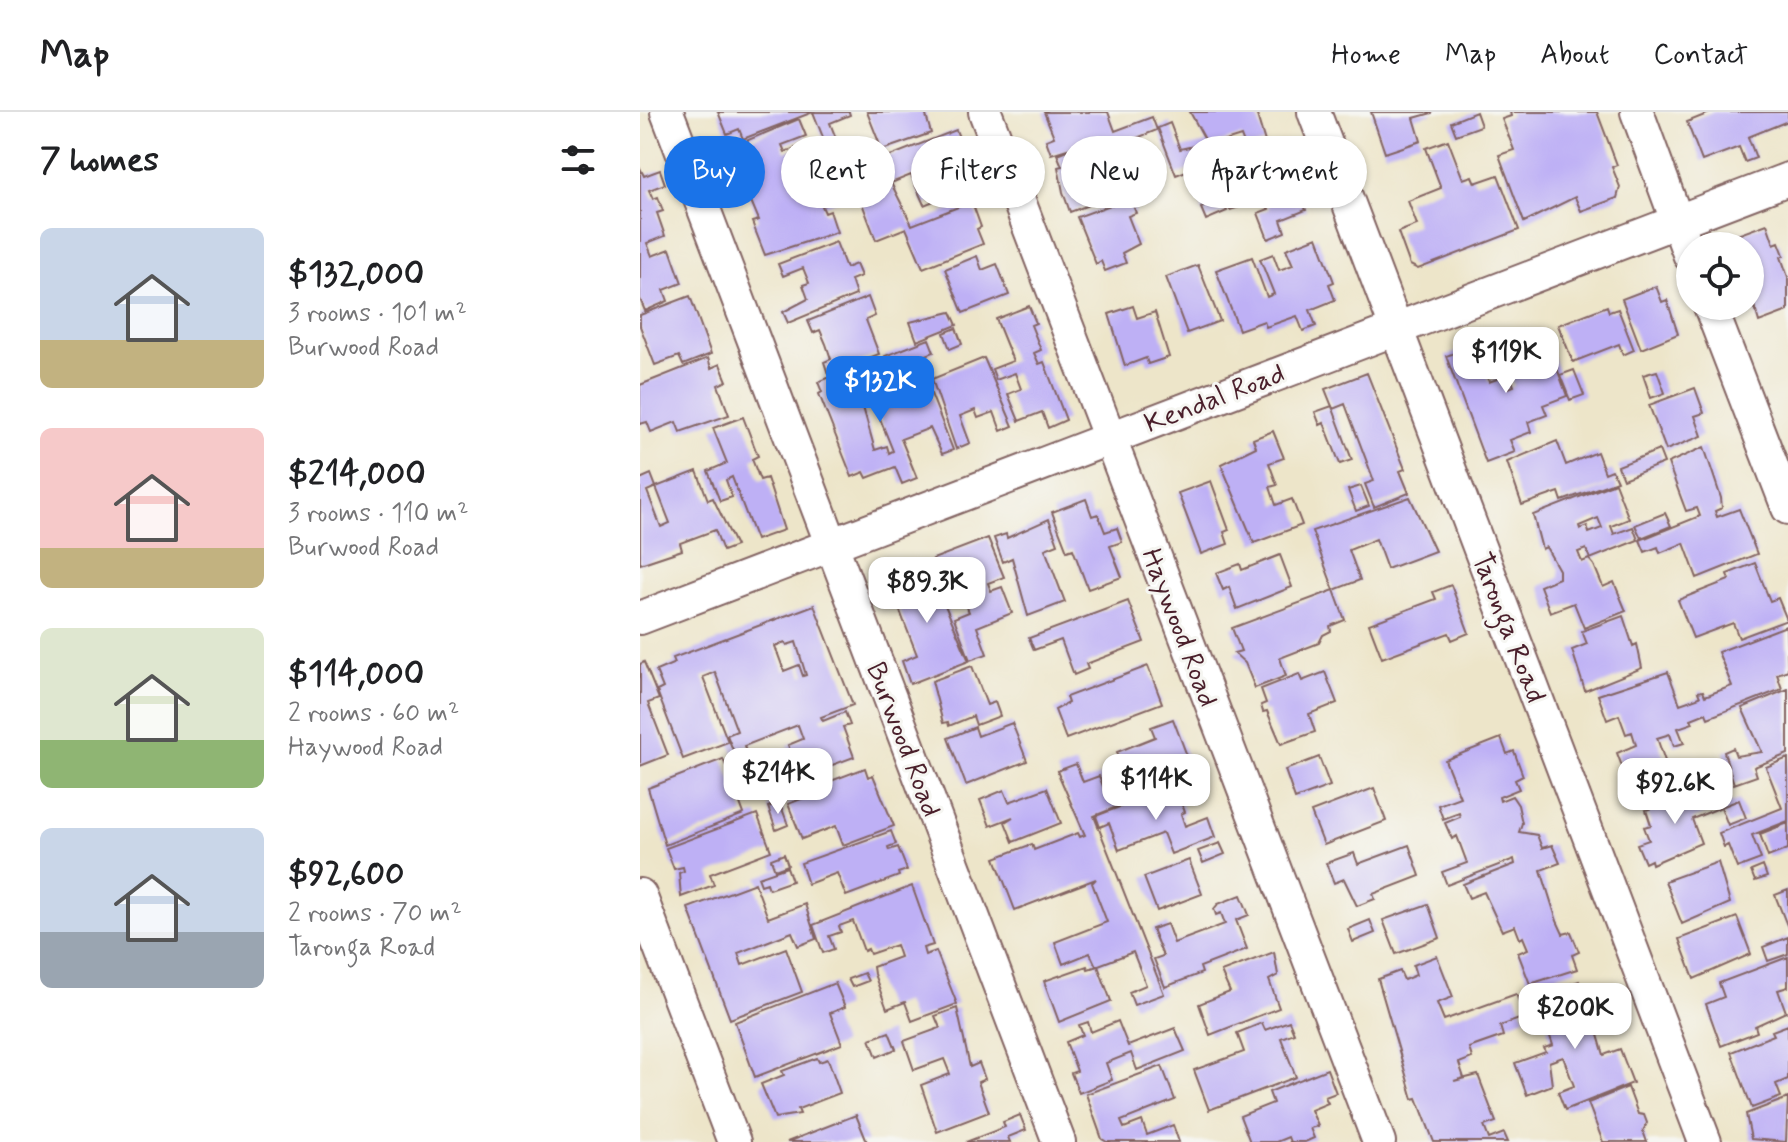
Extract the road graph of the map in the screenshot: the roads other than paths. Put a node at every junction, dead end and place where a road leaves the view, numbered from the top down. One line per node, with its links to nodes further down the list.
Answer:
1 (667, 112): 12 (street, Burwood Road)
2 (985, 112): 10 (street, Haywood Road)
3 (1314, 112): 9 (street, Taronga Road)
4 (1637, 112): 6 (street)
5 (1788, 179): 6 (street, Kendal Road)
6 (1678, 223): 7 (street); 9 (street, Kendal Road)
7 (1681, 232)
8 (1715, 320): 11 (street)
9 (1397, 328): 10 (street, Kendal Road); 18 (street, Taronga Road)
10 (1108, 437): 12 (street, Kendal Road); 17 (street, Haywood Road)
11 (1788, 508)
12 (831, 546): 13 (street, Kendal Road); 16 (street, Burwood Road)
13 (640, 618)
14 (640, 895): 15 (street)
15 (734, 1142)
16 (1059, 1142)
17 (1379, 1142)
18 (1705, 1142)

